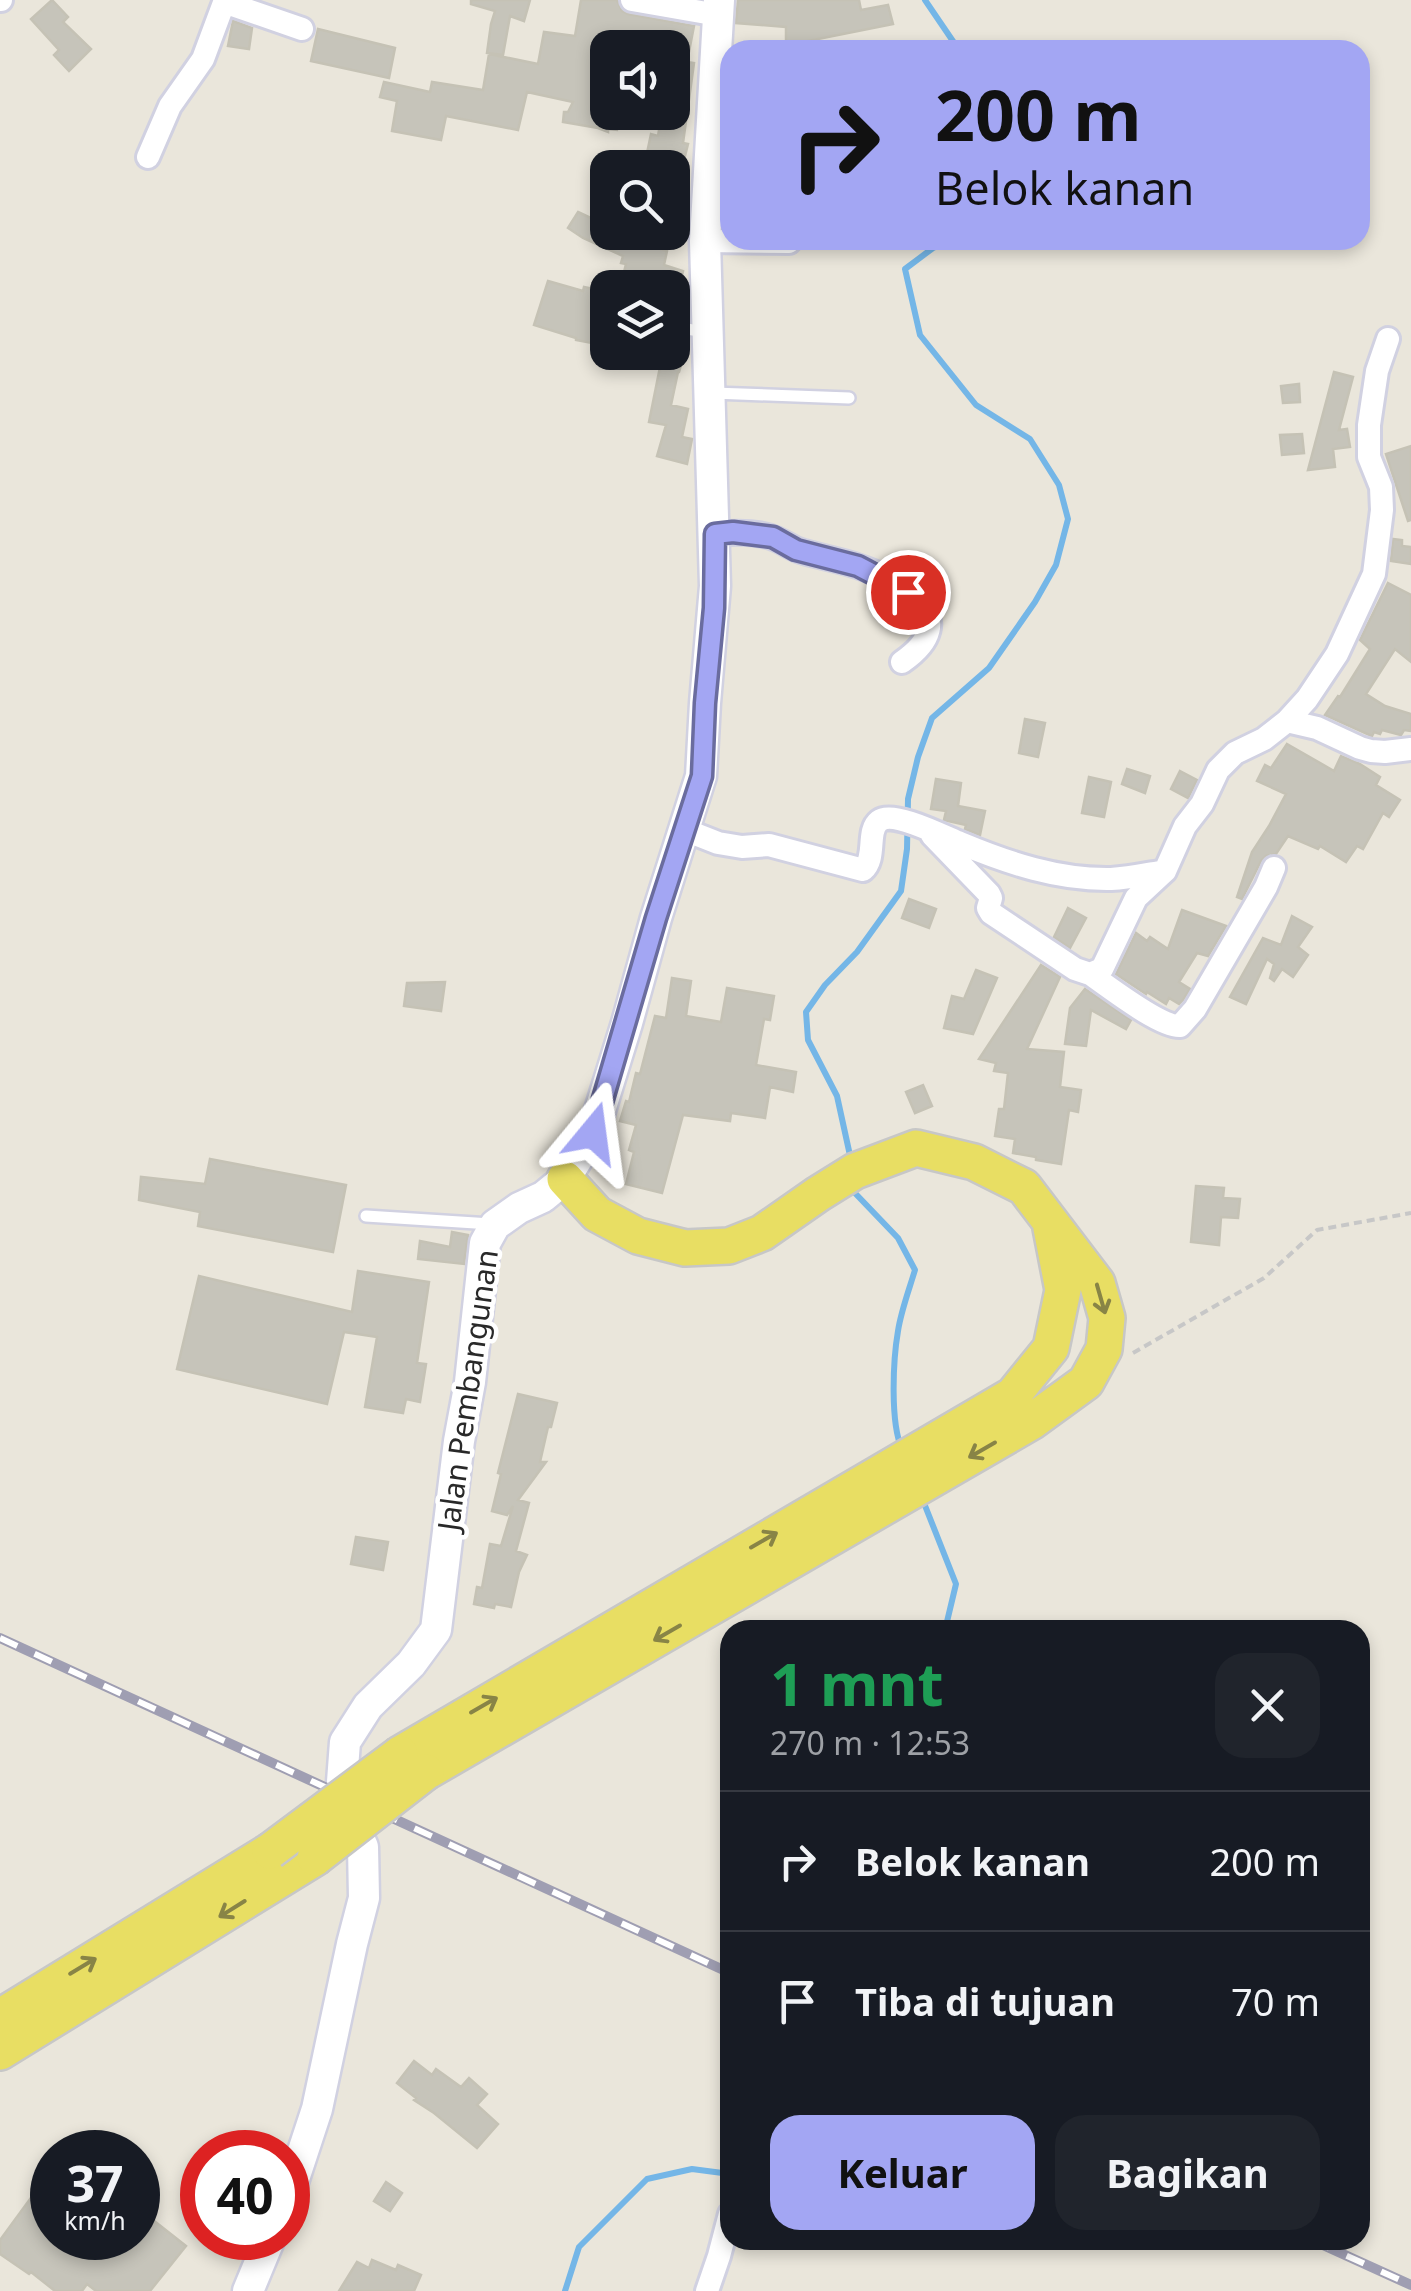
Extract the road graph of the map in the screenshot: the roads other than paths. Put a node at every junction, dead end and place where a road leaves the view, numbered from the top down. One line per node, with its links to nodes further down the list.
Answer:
1 (632, 0): 3 (street)
2 (224, 1): 4 (street); 5 (street)
3 (718, 7): 6 (street, Jalan Pembangunan)
4 (302, 29)
5 (148, 157)
6 (705, 241): 7 (street); 9 (street, Jalan Pembangunan)
7 (720, 241)
8 (690, 330): 9 (lane)
9 (707, 332): 11 (street, Jalan Pembangunan)
10 (1388, 339): 15 (street)
11 (708, 393): 12 (lane); 13 (street, Jalan Pembangunan)
12 (849, 398)
13 (715, 534): 14 (street); 18 (street, Jalan Pembangunan)
14 (902, 662)
15 (1287, 721): 16 (street); 20 (street)
16 (1411, 749)
17 (926, 828): 18 (street); 20 (street); 21 (street)
18 (685, 830): 22 (street, Jalan Pembangunan)
19 (1274, 868): 21 (street)
20 (1165, 871): 21 (street)
21 (1090, 974)
22 (565, 1179): 24 (main road); 25 (street, Jalan Pembangunan)
23 (366, 1216): 25 (lane)
24 (1049, 1218): 26 (main road); 27 (main road, one-way to 27)
25 (495, 1224): 32 (street, Jalan Pembangunan)
26 (1052, 1348): 27 (main road); 28 (main road)
27 (1118, 1352): 28 (main road, one-way to 28)
28 (926, 1464): 29 (main road)
29 (413, 1763): 30 (main road, one-way to 29, bridge); 31 (main road, one-way to 31, bridge)
30 (0, 2017)
31 (0, 2052)
32 (310, 2132)
33 (721, 2250): 36 (street)
34 (261, 2260): 35 (street)
35 (248, 2291)
36 (706, 2291)

